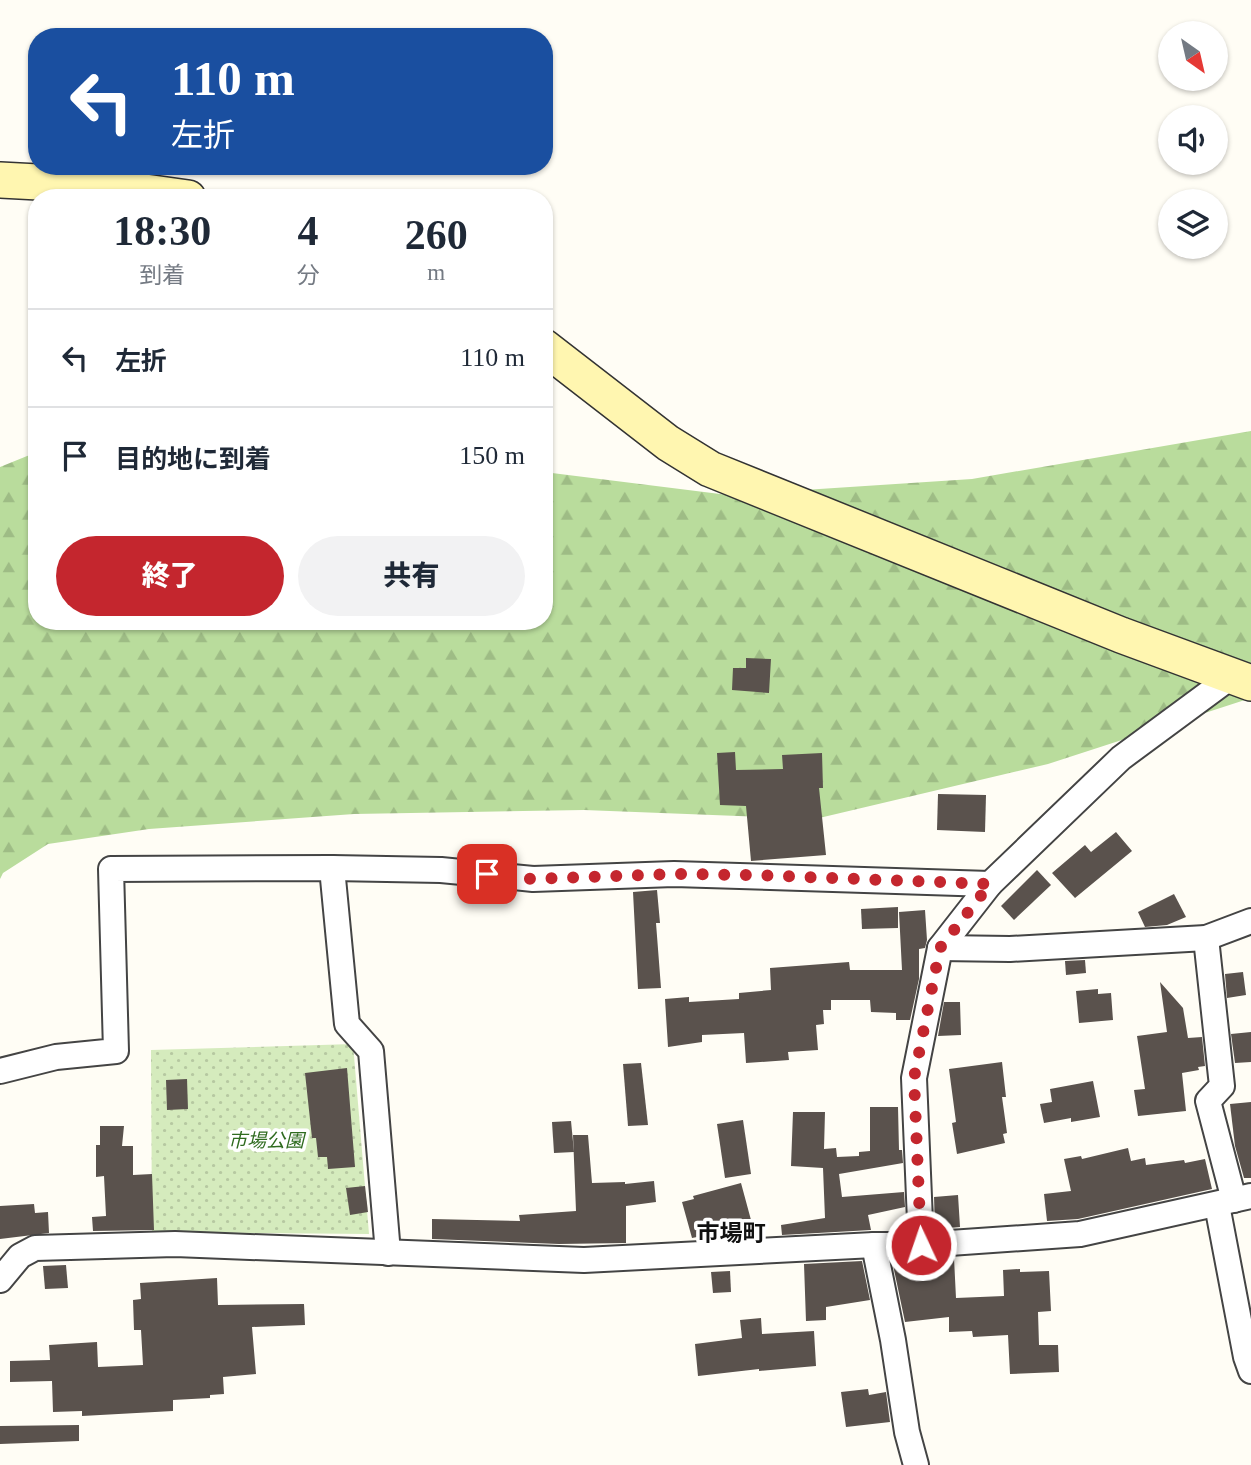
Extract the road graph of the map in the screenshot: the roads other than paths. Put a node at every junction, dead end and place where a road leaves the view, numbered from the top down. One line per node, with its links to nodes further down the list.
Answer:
1 (0, 180): 2 (street)
2 (124, 189)
3 (553, 354): 4 (street)
4 (1242, 679): 6 (street)
5 (332, 868): 6 (street); 10 (street); 14 (street)
6 (990, 884): 9 (street)
7 (1251, 921): 8 (street)
8 (1206, 938): 9 (street); 11 (street)
9 (940, 948): 13 (street)
10 (0, 1071)
11 (1234, 1200): 13 (street); 16 (street)
12 (874, 1245): 13 (street); 14 (street); 17 (street)
13 (921, 1245)
14 (388, 1253): 15 (street)
15 (0, 1280)
16 (1251, 1371)
17 (916, 1465)

